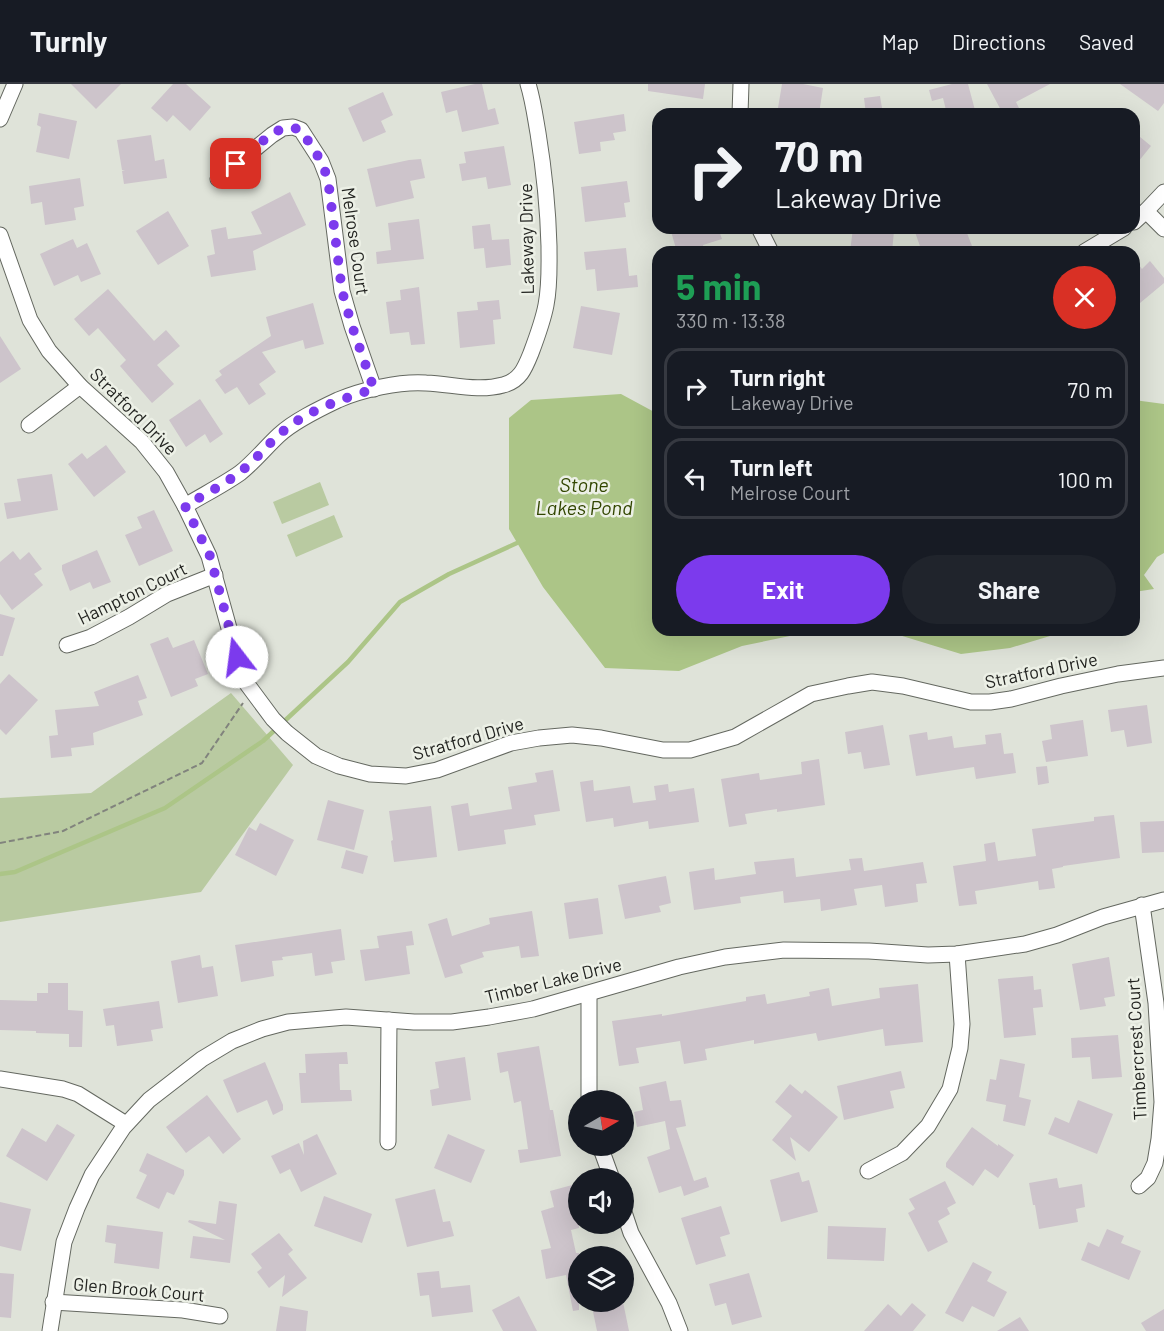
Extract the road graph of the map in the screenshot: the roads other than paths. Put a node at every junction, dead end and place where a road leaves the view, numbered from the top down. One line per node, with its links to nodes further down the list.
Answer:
1 (15, 84): 5 (street)
2 (528, 84): 15 (street, Lakeway Drive)
3 (741, 84): 4 (street)
4 (740, 108)
5 (0, 119)
6 (218, 179): 15 (street, Melrose Court)
7 (1164, 192): 8 (street)
8 (1146, 211): 9 (street); 10 (street)
9 (1140, 216)
10 (1164, 229)
11 (1114, 234): 13 (street)
12 (0, 235): 14 (street, Stratford Drive)
13 (1094, 246)
14 (80, 386): 16 (street); 17 (street, Stratford Drive)
15 (374, 389): 17 (street, Lakeway Drive)
16 (29, 426)
17 (185, 506): 18 (street, Stratford Drive)
18 (215, 575): 19 (street, Hampton Court); 20 (street, Stratford Drive)
19 (67, 645)
20 (1164, 668)
21 (1164, 900): 22 (street, Timber Lake Drive)
22 (1142, 905): 23 (street, Timber Lake Drive); 31 (street, Timbercrest Court)
23 (957, 954): 24 (street, Timber Lake Drive); 30 (street)
24 (589, 994): 25 (street, Timber Lake Drive); 27 (street)
25 (389, 1020): 28 (street, Timber Lake Drive); 29 (street)
26 (0, 1079): 28 (street)
27 (589, 1090)
28 (126, 1124): 33 (street, Timber Lake Drive)
29 (388, 1142)
30 (868, 1171)
31 (1139, 1186)
32 (633, 1234): 36 (street)
33 (53, 1302): 34 (street, Glen Brook Court); 35 (street, Timber Lake Drive)
34 (220, 1316)
35 (50, 1331)
36 (680, 1331)

